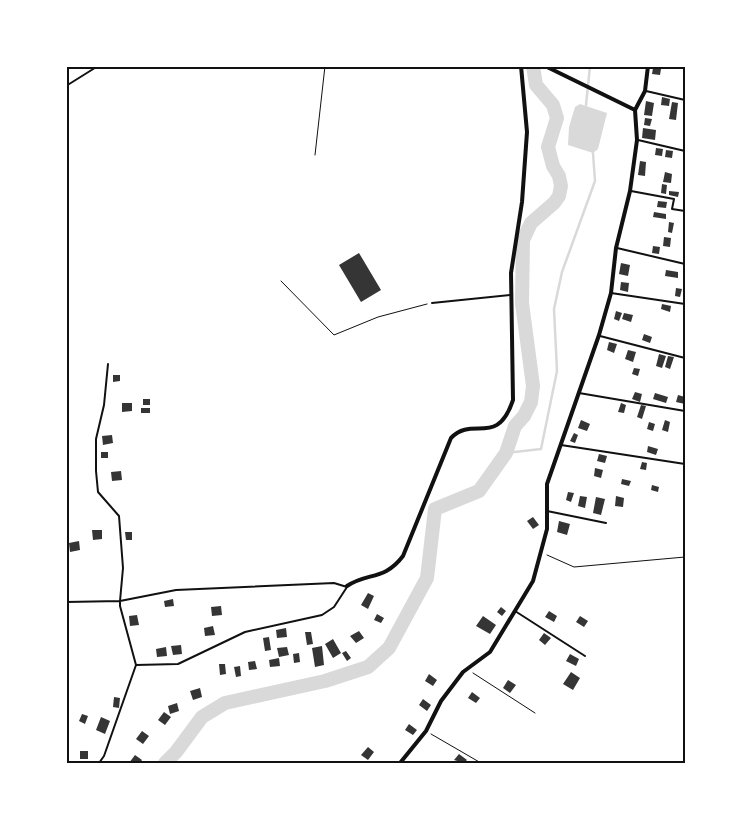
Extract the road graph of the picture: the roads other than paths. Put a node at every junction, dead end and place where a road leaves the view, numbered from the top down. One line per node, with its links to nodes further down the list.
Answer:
1 (98, 66): 5 (lane)
2 (521, 66): 16 (street)
3 (545, 66): 8 (street)
4 (648, 66): 6 (street)
5 (66, 86)
6 (645, 91): 7 (lane); 8 (street)
7 (685, 100)
8 (635, 110): 9 (street)
9 (637, 140): 10 (lane); 11 (street)
10 (685, 151)
11 (630, 191): 12 (lane); 13 (street)
12 (685, 212)
13 (616, 248): 14 (lane); 15 (street)
14 (685, 264)
15 (611, 293): 18 (lane); 19 (street)
16 (511, 295): 17 (lane); 28 (street)
17 (432, 303)
18 (685, 304)
19 (599, 335): 20 (lane); 22 (street)
20 (685, 358)
21 (108, 364): 29 (lane)
22 (579, 393): 23 (lane); 24 (street)
23 (685, 411)
24 (560, 445): 25 (lane); 26 (street)
25 (685, 464)
26 (547, 511): 27 (lane); 31 (street)
27 (606, 524)
28 (346, 586): 29 (lane); 33 (lane)
29 (120, 601): 30 (lane); 33 (lane)
30 (66, 602)
31 (514, 610): 32 (lane); 35 (street)
32 (585, 656)
33 (136, 665): 34 (lane)
34 (99, 763)
35 (400, 763)

